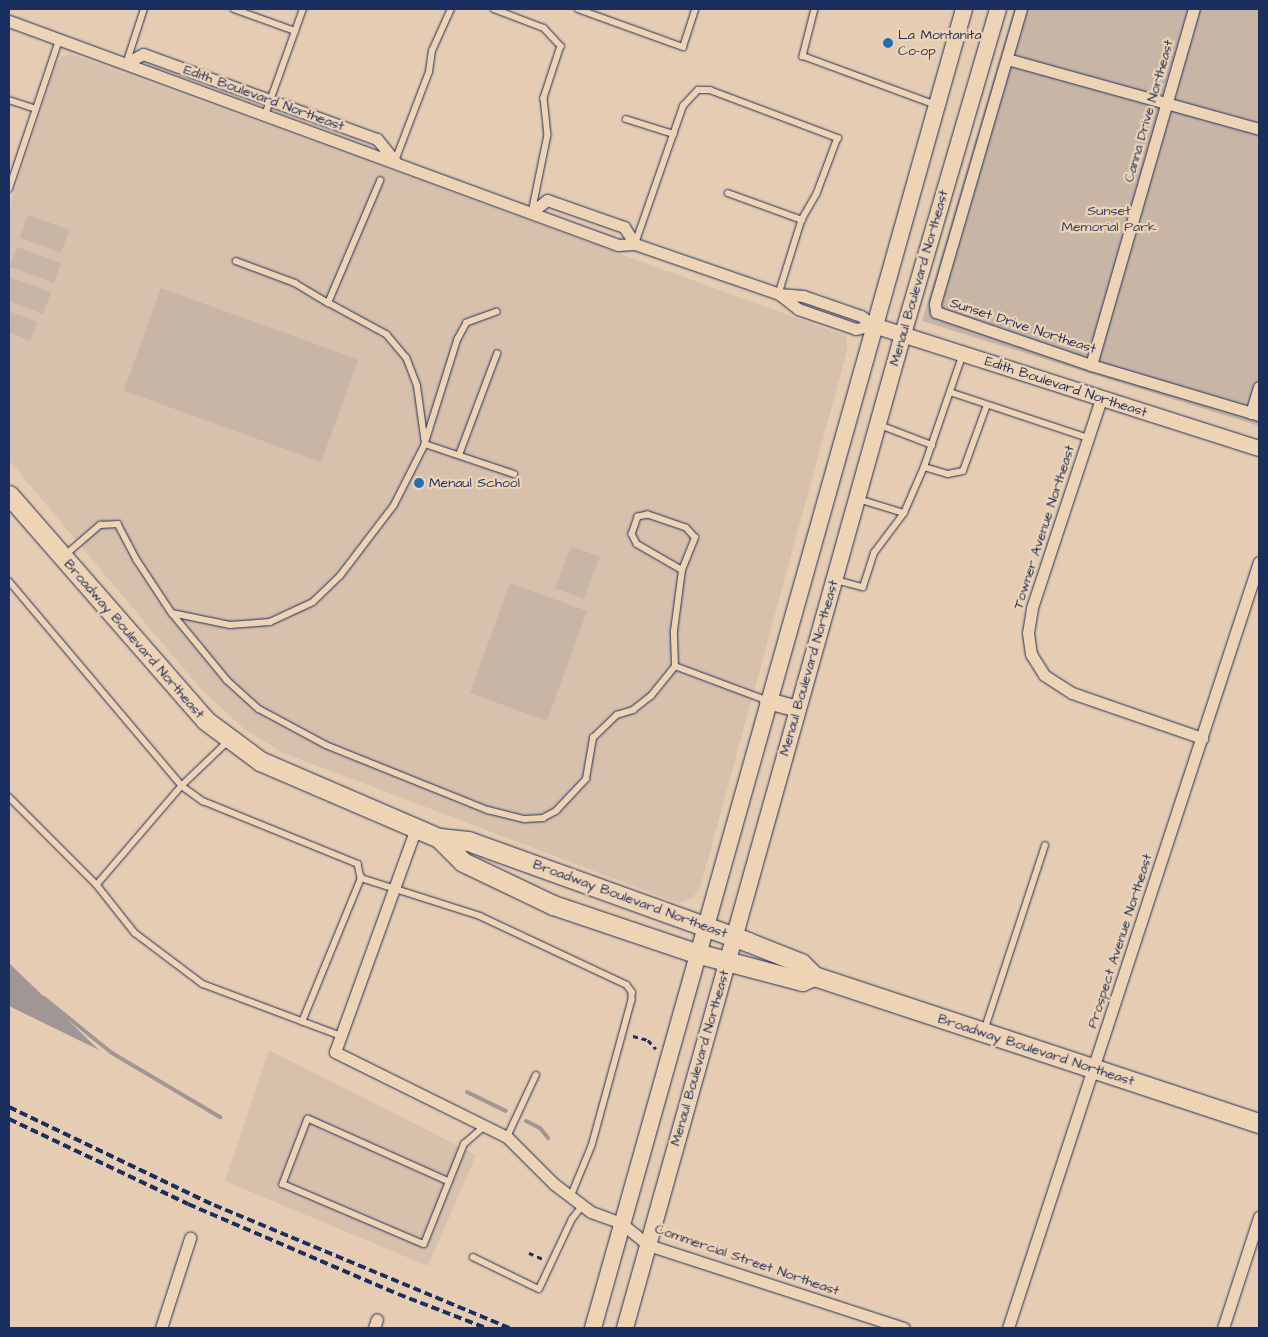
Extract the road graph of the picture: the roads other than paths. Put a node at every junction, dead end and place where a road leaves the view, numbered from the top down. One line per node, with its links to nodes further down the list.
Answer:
1 (144, 9): 17 (lane)
2 (234, 9): 14 (lane)
3 (303, 9): 14 (lane)
4 (451, 9): 27 (lane)
5 (494, 9): 31 (lane)
6 (578, 9): 7 (lane)
7 (695, 9)
8 (815, 9): 21 (lane)
9 (964, 9): 21 (main road)
10 (998, 9): 41 (main road, Menaul Boulevard Northeast)
11 (1021, 9): 16 (street, Sunset Drive Northeast)
12 (1194, 9): 20 (street, Canna Drive Northeast)
13 (9, 20): 15 (street, Edith Boulevard Northeast)
14 (295, 30): 19 (lane)
15 (59, 40): 17 (street, Edith Boulevard Northeast); 22 (lane)
16 (1007, 58): 20 (street); 44 (street, Sunset Drive Northeast)
17 (126, 63): 19 (street, Edith Boulevard Northeast); 23 (street, Edith Boulevard Northeast)
18 (9, 100): 22 (lane)
19 (270, 100): 23 (lane); 27 (street, Edith Boulevard Northeast)
20 (1169, 103): 25 (street); 44 (street, Canna Drive Northeast)
21 (936, 105): 40 (main road)
22 (36, 109): 29 (lane)
23 (265, 115): 27 (street, Edith Boulevard Northeast)
24 (626, 119): 26 (lane)
25 (1259, 129)
26 (674, 134): 32 (lane); 33 (lane)
27 (395, 161): 31 (street, Edith Boulevard Northeast)
28 (380, 181): 37 (lane)
29 (9, 189)
30 (728, 193): 32 (lane)
31 (533, 211): 33 (street, Edith Boulevard Northeast); 33 (street)
32 (802, 220): 35 (lane)
33 (635, 244): 35 (street, Edith Boulevard Northeast)
34 (236, 262): 37 (lane)
35 (779, 294): 36 (street, Edith Boulevard Northeast); 39 (street, Edith Boulevard Northeast)
36 (816, 300): 39 (lane); 40 (street, Edith Boulevard Northeast)
37 (328, 303): 52 (lane)
38 (497, 312): 52 (lane)
39 (811, 314): 40 (street, Edith Boulevard Northeast)
40 (873, 325): 41 (street, Edith Boulevard Northeast); 68 (main road)
41 (903, 334): 42 (street, Edith Boulevard Northeast); 50 (main road, Menaul Boulevard Northeast)
42 (963, 353): 46 (lane); 47 (street, Edith Boulevard Northeast)
43 (497, 354): 55 (lane)
44 (1091, 365): 49 (street, Sunset Drive Northeast)
45 (1259, 387): 49 (street)
46 (950, 392): 48 (lane); 53 (lane)
47 (1101, 399): 51 (street, Towner Avenue Northeast); 54 (street, Edith Boulevard Northeast)
48 (987, 405): 51 (lane); 56 (lane)
49 (1255, 414)
50 (877, 424): 53 (lane); 59 (main road, Menaul Boulevard Northeast)
51 (1088, 438): 70 (street, Towner Avenue Northeast)
52 (425, 444): 55 (lane); 66 (lane)
53 (932, 445): 56 (lane)
54 (1259, 448)
55 (460, 455): 57 (lane)
56 (924, 467): 60 (lane)
57 (514, 474)
58 (9, 495): 61 (main road, Broadway Boulevard Northeast)
59 (856, 499): 60 (lane); 64 (main road, Menaul Boulevard Northeast)
60 (904, 513): 64 (lane)
61 (62, 558): 66 (lane); 71 (main road, Broadway Boulevard Northeast)
62 (1259, 562): 70 (street, Prospect Avenue Northeast)
63 (682, 570): 63 (lane); 67 (lane)
64 (834, 579): 69 (main road, Menaul Boulevard Northeast)
65 (9, 581): 72 (lane)
66 (172, 613): 67 (lane)
67 (675, 666): 68 (lane)
68 (768, 701): 69 (main road); 80 (main road)
69 (797, 709): 81 (main road, Menaul Boulevard Northeast)
70 (1202, 738): 88 (street, Prospect Avenue Northeast)
71 (231, 739): 72 (lane); 74 (main road, Broadway Boulevard Northeast)
72 (182, 786): 77 (lane); 78 (lane)
73 (9, 797): 78 (lane)
74 (416, 828): 75 (main road, Broadway Boulevard Northeast); 79 (street)
75 (439, 838): 80 (main road, Broadway Boulevard Northeast); 82 (main road, Broadway Boulevard Northeast)
76 (1046, 846): 86 (lane)
77 (362, 878): 79 (lane); 85 (lane)
78 (98, 885): 85 (lane)
79 (394, 888): 87 (street); 94 (lane)
80 (705, 926): 81 (main road, Broadway Boulevard Northeast); 82 (main road)
81 (734, 936): 83 (main road, Menaul Boulevard Northeast); 84 (main road, Broadway Boulevard Northeast)
82 (696, 953): 83 (main road, Broadway Boulevard Northeast); 97 (main road)
83 (727, 961): 84 (main road, Broadway Boulevard Northeast); 99 (main road, Menaul Boulevard Northeast)
84 (814, 976): 86 (main road, Broadway Boulevard Northeast)
85 (302, 1022): 87 (lane)
86 (983, 1033): 88 (main road, Broadway Boulevard Northeast)
87 (341, 1036): 91 (street, Commercial Street Northeast)
88 (1094, 1070): 90 (main road, Broadway Boulevard Northeast); 105 (street, Prospect Avenue Northeast)
89 (536, 1075): 92 (lane)
90 (1259, 1123)
91 (485, 1126): 92 (street, Commercial Street Northeast); 93 (lane)
92 (507, 1137): 94 (street, Commercial Street Northeast)
93 (449, 1182): 93 (lane)
94 (571, 1197): 95 (street, Commercial Street Northeast)
95 (583, 1205): 97 (street, Commercial Street Northeast); 100 (lane)
96 (1259, 1218): 106 (street)
97 (621, 1224): 99 (street, Commercial Street Northeast); 102 (main road)
98 (190, 1238): 101 (street)
99 (648, 1245): 103 (main road, Menaul Boulevard Northeast); 104 (street, Commercial Street Northeast)
100 (472, 1257)
101 (161, 1328)
102 (593, 1328)
103 (626, 1328)
104 (904, 1328)
105 (1008, 1328)
106 (1223, 1328)

